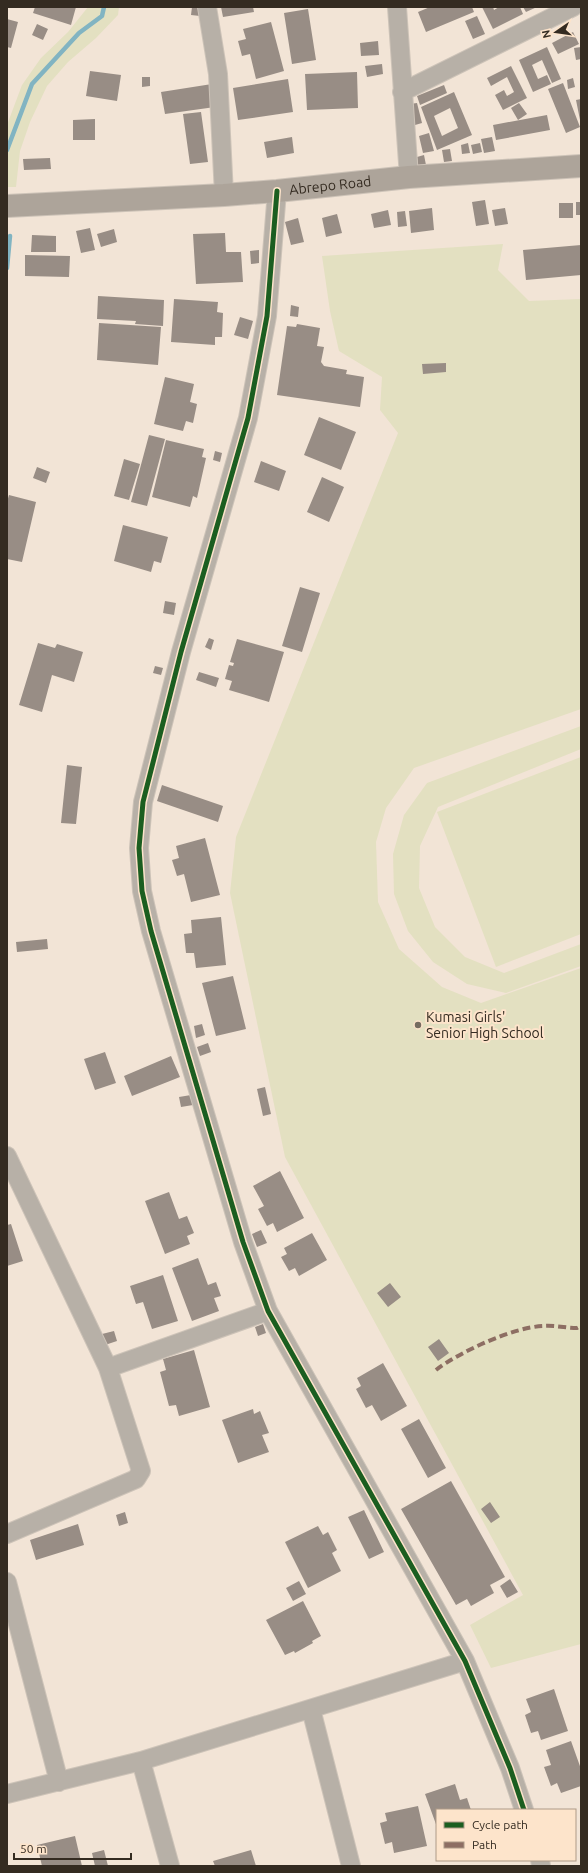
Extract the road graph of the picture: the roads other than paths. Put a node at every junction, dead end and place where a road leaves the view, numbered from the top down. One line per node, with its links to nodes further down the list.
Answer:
1 (208, 7): 8 (street)
2 (397, 7): 4 (street)
3 (573, 7): 4 (street)
4 (402, 92): 6 (street)
5 (581, 166): 6 (main road, Abrepo Road)
6 (409, 177): 7 (main road, Abrepo Road)
7 (277, 192): 8 (main road, Abrepo Road); 11 (street)
8 (224, 195): 9 (main road, Abrepo Road)
9 (7, 206)
10 (7, 1156): 12 (street)
11 (268, 1311): 12 (street); 15 (street)
12 (108, 1368): 13 (street)
13 (7, 1534)
14 (7, 1582): 18 (street)
15 (465, 1661): 16 (street); 20 (street)
16 (311, 1709): 17 (street); 22 (street)
17 (141, 1761): 18 (street); 21 (street)
18 (59, 1782): 19 (street)
19 (7, 1794)
20 (524, 1809)
21 (170, 1866)
22 (351, 1866)

